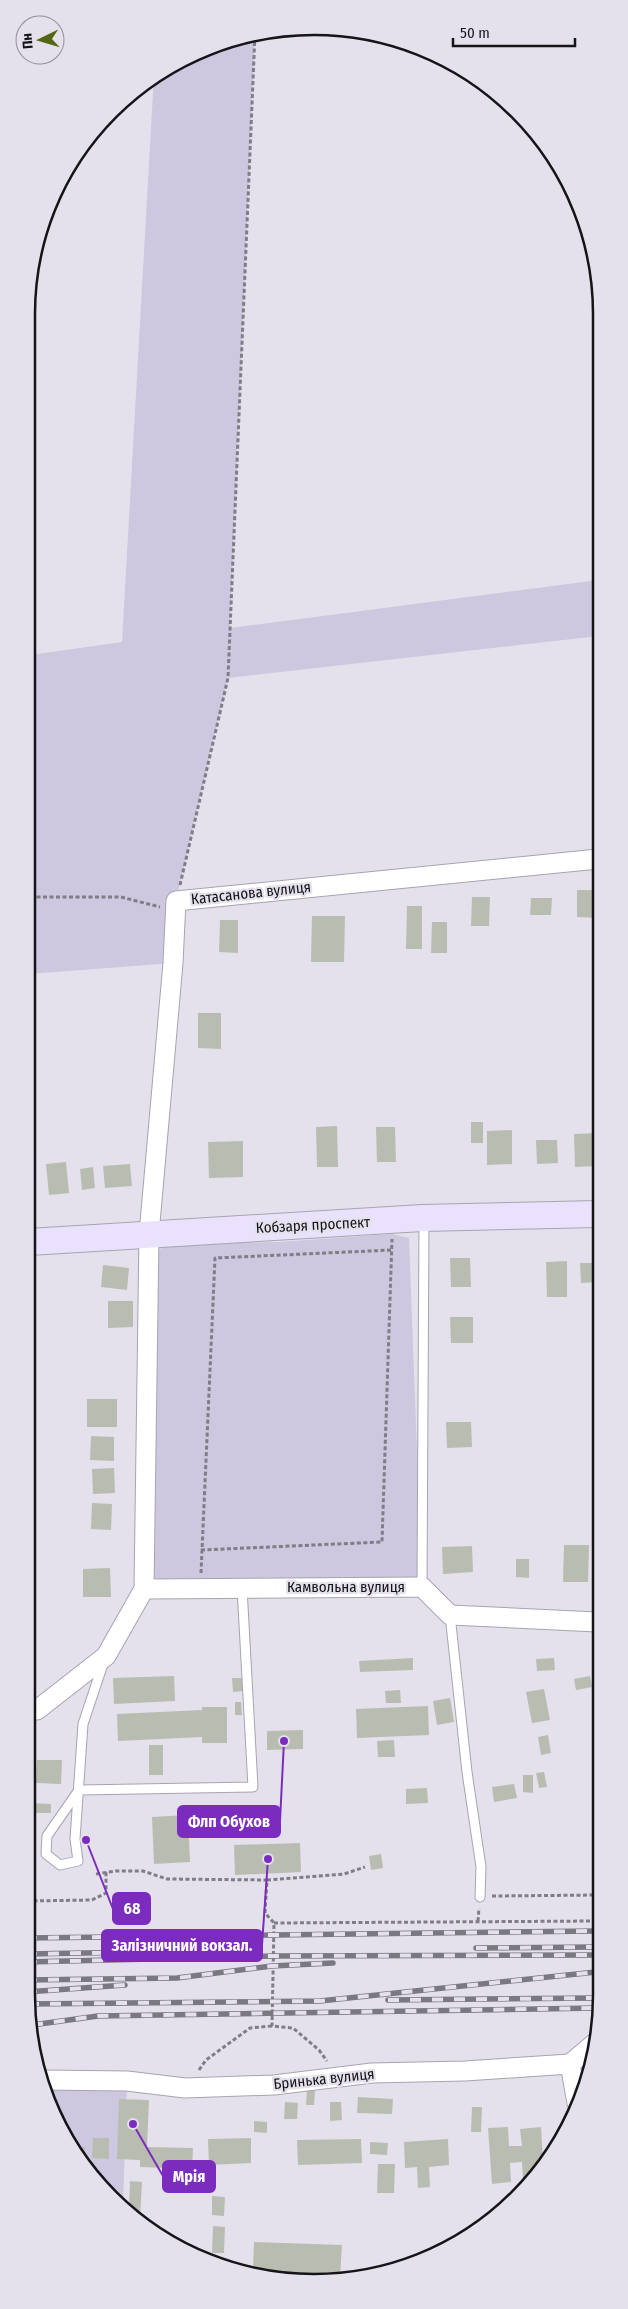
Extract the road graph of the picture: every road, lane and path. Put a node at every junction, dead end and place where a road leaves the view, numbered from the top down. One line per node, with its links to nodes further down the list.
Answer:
1 (255, 41): 4 (path)
2 (593, 860): 4 (street, Катасанова вулиця)
3 (35, 897): 4 (path)
4 (176, 907): 7 (street, Катасанова вулиця)
5 (593, 1214): 6 (main road, Кобзаря проспект)
6 (424, 1218): 7 (main road, Кобзаря проспект); 13 (lane)
7 (149, 1234): 9 (main road, Кобзаря проспект); 14 (street)
8 (392, 1234): 10 (path)
9 (35, 1242)
10 (392, 1250): 11 (path); 11 (path)
11 (201, 1550): 15 (path)
12 (242, 1587): 13 (street, Камвольна вулиця); 15 (street, Камвольна вулиця); 20 (lane)
13 (422, 1587): 16 (street, Камвольна вулиця)
14 (144, 1589): 15 (street, Камвольна вулиця); 18 (street)
15 (200, 1589)
16 (450, 1615): 17 (street); 26 (lane)
17 (593, 1622)
18 (106, 1656): 19 (street); 20 (lane)
19 (35, 1710)
20 (78, 1790): 20 (lane)
21 (365, 1867): 24 (path)
22 (106, 1872): 23 (path); 24 (path); 27 (path)
23 (96, 1874)
24 (267, 1880): 29 (path)
25 (593, 1895): 26 (path)
26 (480, 1897)
27 (35, 1901)
28 (593, 1922): 29 (path)
29 (274, 1924): 30 (path)
30 (272, 2026): 33 (path); 35 (path)
31 (588, 2049): 32 (street)
32 (570, 2064): 33 (street, Бринька вулиця); 36 (street)
33 (338, 2076): 35 (street, Бринька вулиця)
34 (49, 2080): 35 (street, Бринька вулиця)
35 (186, 2088)
36 (575, 2093)

